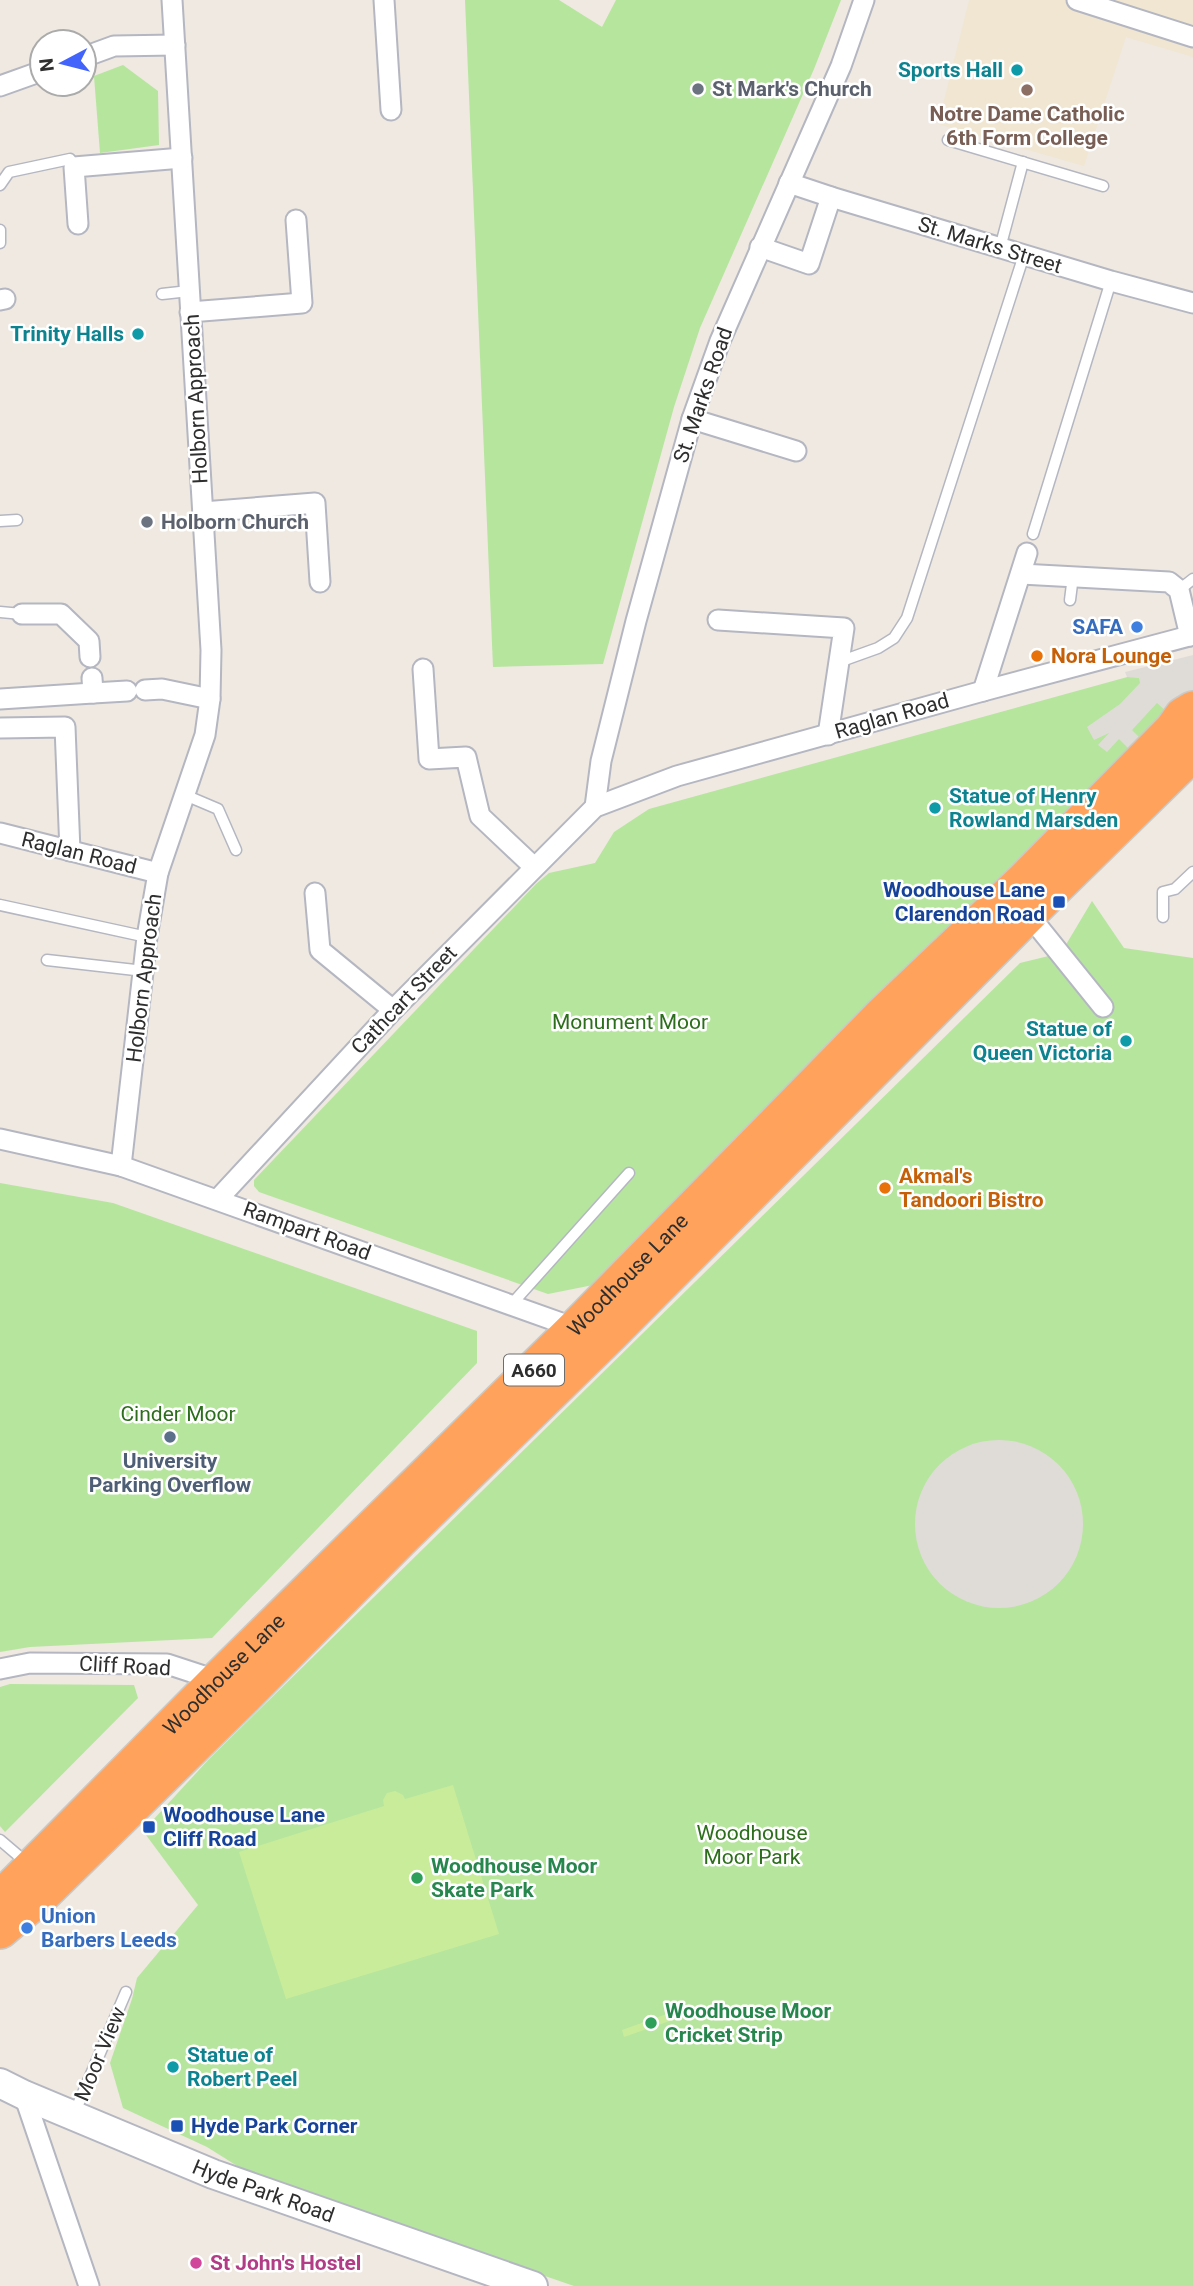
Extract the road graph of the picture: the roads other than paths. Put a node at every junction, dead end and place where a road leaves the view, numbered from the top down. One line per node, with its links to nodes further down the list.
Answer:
1 (172, 0): 6 (street, Holborn Approach)
2 (384, 0): 10 (street)
3 (864, 0): 15 (street, St. Marks Road)
4 (1077, 0): 5 (street)
5 (1193, 37)
6 (175, 45): 7 (street); 12 (street, Holborn Approach)
7 (98, 52)
8 (28, 76): 9 (street)
9 (0, 86)
10 (391, 110)
11 (948, 140): 13 (lane)
12 (181, 158): 14 (street); 27 (street, Holborn Approach)
13 (1024, 162): 17 (lane); 24 (lane)
14 (74, 167): 16 (lane); 20 (street)
15 (789, 183): 18 (street, St. Marks Street); 23 (street, St. Marks Road)
16 (0, 185)
17 (1102, 186)
18 (831, 197): 23 (street); 24 (street, St. Marks Street)
19 (296, 220): 30 (street)
20 (78, 224)
21 (0, 230): 22 (lane)
22 (0, 243)
23 (760, 247): 31 (street, St. Marks Road)
24 (1000, 248): 25 (street, St. Marks Street)
25 (1024, 255): 26 (street, St. Marks Street); 48 (lane)
26 (1111, 281): 29 (street, St. Marks Street); 36 (lane)
27 (189, 291): 28 (lane); 30 (street, Holborn Approach)
28 (162, 294)
29 (1193, 303)
30 (190, 312): 33 (street, Holborn Approach)
31 (692, 419): 32 (street); 58 (street, St. Marks Road)
32 (796, 451)
33 (203, 512): 41 (street); 52 (street, Holborn Approach)
34 (16, 520): 35 (lane)
35 (0, 521)
36 (1033, 534)
37 (1027, 554): 38 (street)
38 (1021, 573): 39 (street); 50 (street)
39 (1073, 576): 40 (street); 42 (lane)
40 (1178, 581): 46 (street)
41 (320, 582)
42 (1070, 600)
43 (0, 612): 44 (lane)
44 (22, 614): 47 (street)
45 (718, 620): 48 (street)
46 (1191, 636): 50 (street, Raglan Road)
47 (90, 657)
48 (839, 663): 55 (street)
49 (423, 669): 62 (street)
50 (983, 691): 55 (street, Raglan Road)
51 (0, 699): 52 (street)
52 (210, 699): 57 (street, Holborn Approach)
53 (1190, 709): 79 (highway, Woodhouse Lane / A660)
54 (0, 728): 61 (street)
55 (828, 735): 58 (street, Raglan Road)
56 (1193, 752): 67 (highway, Woodhouse Lane / A660)
57 (185, 794): 60 (lane); 64 (street, Holborn Approach)
58 (595, 807): 62 (street, Cathcart Street)
59 (0, 833): 61 (street, Raglan Road)
60 (236, 850)
61 (70, 851): 64 (street, Raglan Road)
62 (534, 867): 73 (street, Cathcart Street)
63 (1193, 872): 68 (lane)
64 (159, 873): 69 (street, Holborn Approach)
65 (315, 893): 73 (street)
66 (0, 905): 69 (lane)
67 (1028, 914): 72 (street); 79 (highway, Woodhouse Lane / A660)
68 (1163, 916)
69 (147, 937): 71 (street, Holborn Approach)
70 (47, 960): 71 (lane)
71 (144, 971): 75 (street, Holborn Approach)
72 (1103, 1007)
73 (393, 1010): 77 (street, Cathcart Street)
74 (0, 1139): 75 (street, Rampart Road)
75 (121, 1166): 77 (street, Rampart Road)
76 (629, 1173): 78 (lane)
77 (218, 1199): 78 (street, Rampart Road)
78 (510, 1305): 79 (street, Rampart Road)
79 (592, 1332): 81 (highway, Woodhouse Lane / A660)
80 (0, 1669): 81 (street, Cliff Road)
81 (230, 1688): 83 (highway, Woodhouse Lane / A660); 85 (highway, Woodhouse Lane / A660)
82 (0, 1840): 83 (lane)
83 (33, 1868): 84 (highway, Woodhouse Lane / A660)
84 (0, 1900)
85 (0, 1930)
86 (127, 1993): 88 (lane, Moor View)
87 (12, 2089): 88 (street, Hyde Park Road); 89 (street)
88 (74, 2115): 90 (street, Hyde Park Road)
89 (89, 2286)
90 (533, 2286)

